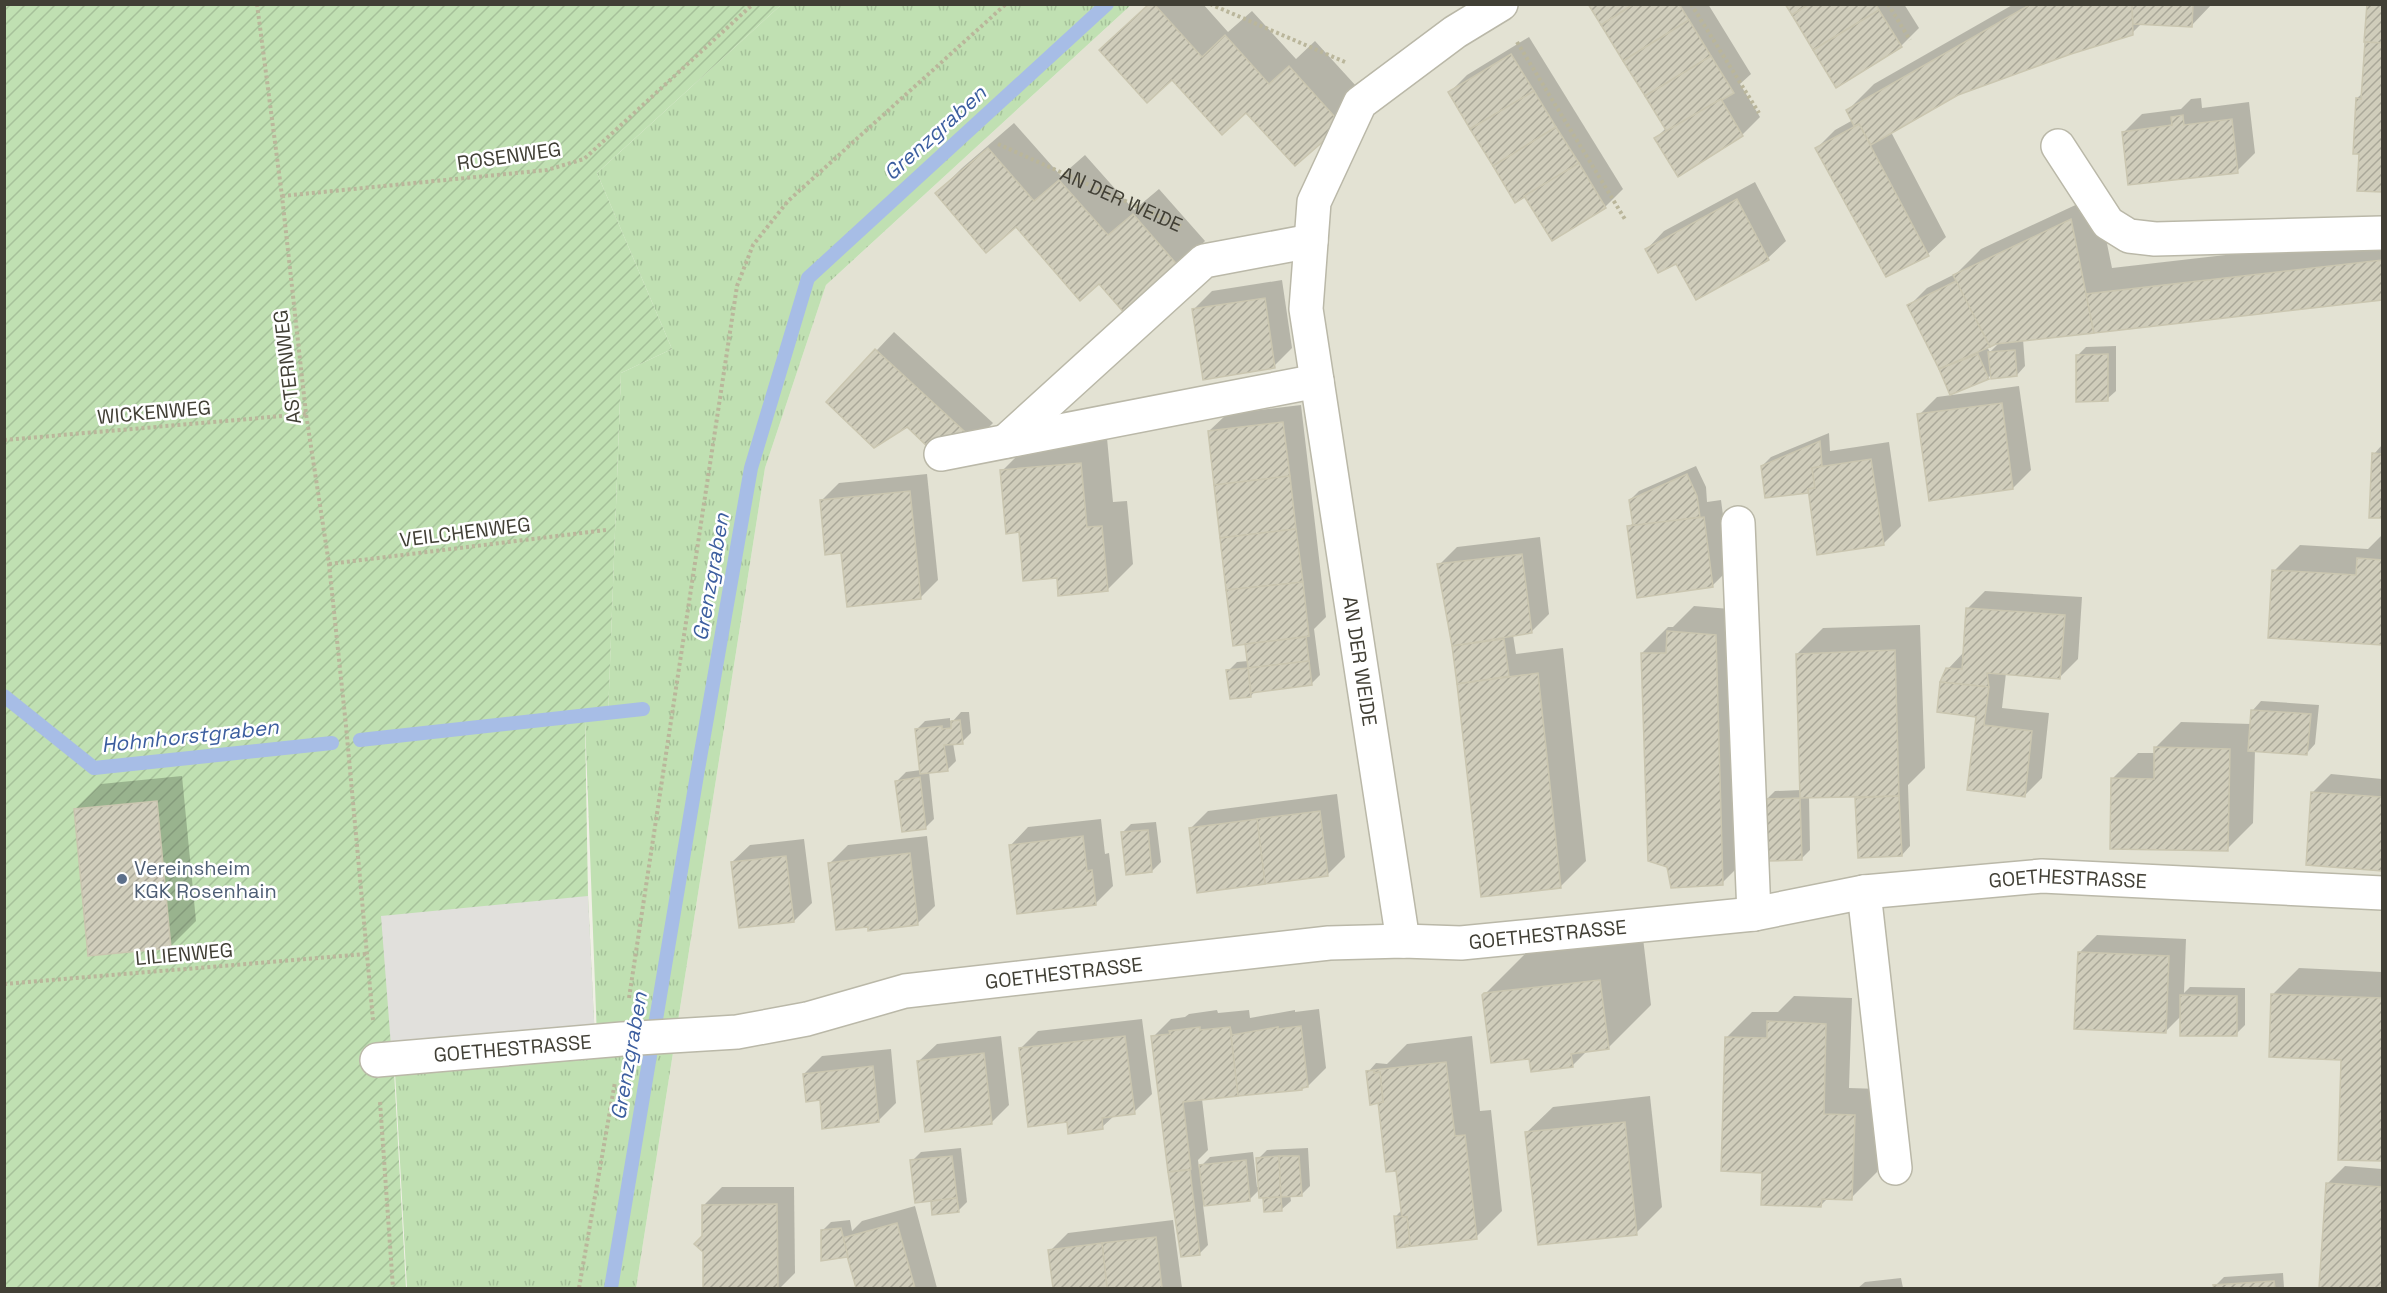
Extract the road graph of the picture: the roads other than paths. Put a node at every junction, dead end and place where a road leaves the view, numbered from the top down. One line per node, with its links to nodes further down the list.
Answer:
1 (1499, 6): 4 (street, AN DER WEIDE)
2 (2058, 146): 3 (street)
3 (2382, 233)
4 (1311, 242): 5 (street, AN DER WEIDE); 6 (street)
5 (1317, 381): 6 (street); 12 (street, AN DER WEIDE)
6 (1006, 441): 7 (street)
7 (941, 454)
8 (1738, 522): 11 (street)
9 (1864, 892): 10 (street, GOETHESTRASSE); 11 (street, GOETHESTRASSE); 14 (street)
10 (2382, 893)
11 (1754, 914): 12 (street, GOETHESTRASSE)
12 (1403, 941): 13 (street, GOETHESTRASSE)
13 (377, 1060)
14 (1894, 1168)

